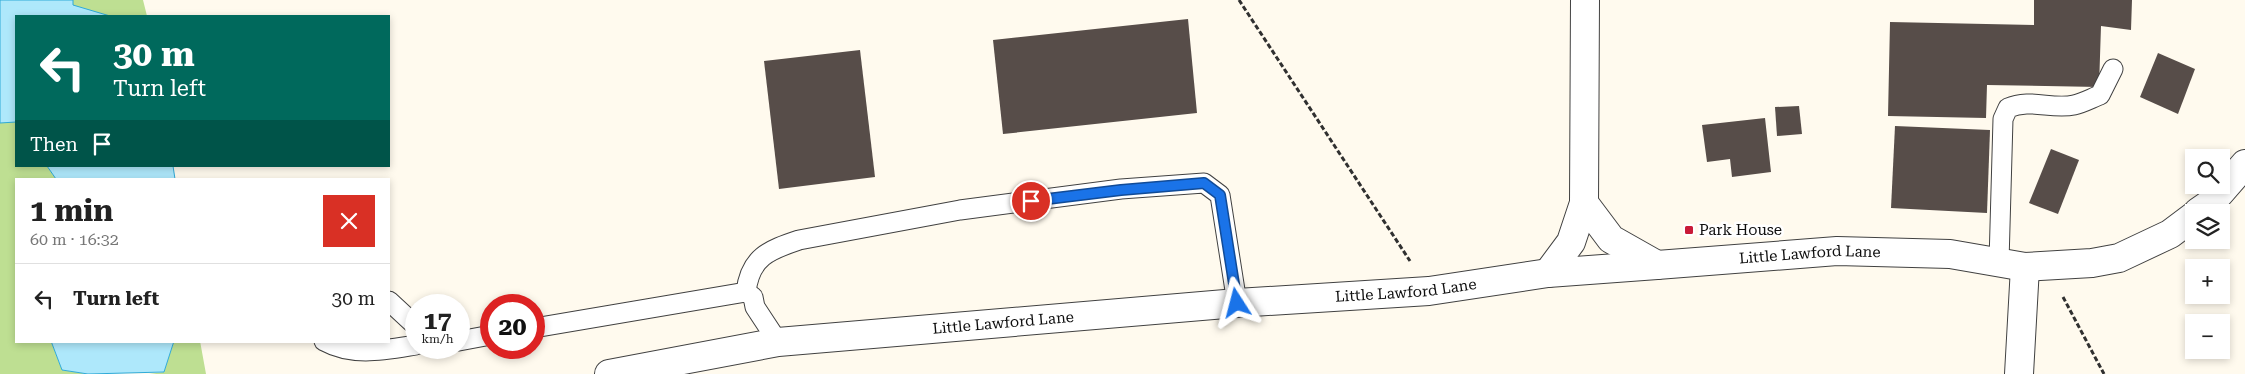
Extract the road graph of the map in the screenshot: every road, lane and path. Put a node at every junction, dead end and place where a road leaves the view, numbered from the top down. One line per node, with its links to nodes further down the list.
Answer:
1 (1239, 0): 11 (path)
2 (1585, 0): 5 (street)
3 (2113, 69): 9 (lane)
4 (2245, 164): 6 (street)
5 (1584, 202): 8 (street); 10 (street)
6 (2208, 204)
7 (2185, 223): 9 (street, Little Lawford Lane)
8 (1656, 264): 9 (street, Little Lawford Lane); 10 (street, Little Lawford Lane)
9 (2012, 265): 13 (street)
10 (1548, 273): 11 (street, Little Lawford Lane)
11 (1429, 291): 15 (street, Little Lawford Lane)
12 (746, 292): 15 (lane); 17 (lane); 18 (lane)
13 (2024, 300): 22 (street); 23 (path)
14 (390, 302): 16 (lane)
15 (1237, 303): 18 (street, Little Lawford Lane)
16 (405, 316)
17 (545, 326)
18 (778, 342): 21 (street, Little Lawford Lane)
19 (329, 343): 20 (lane)
20 (405, 347)
21 (609, 374)
22 (2020, 374)
23 (2104, 374)

